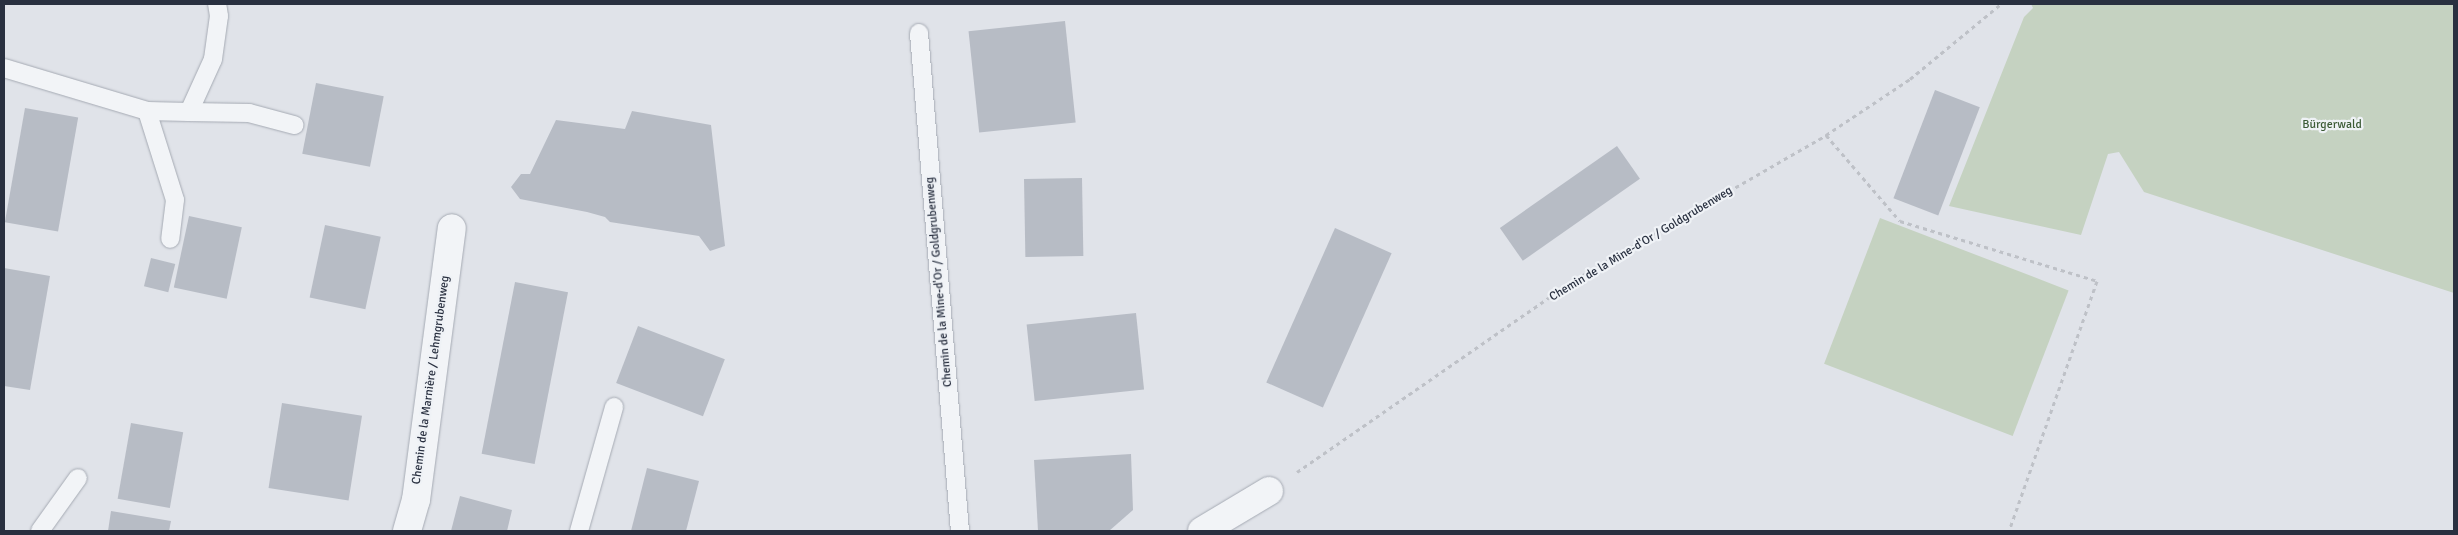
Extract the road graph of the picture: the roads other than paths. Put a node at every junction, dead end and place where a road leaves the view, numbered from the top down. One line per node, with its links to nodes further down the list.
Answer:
1 (217, 4): 5 (lane)
2 (918, 33): 15 (lane, Chemin de la Mine-d'Or / Goldgrubenweg)
3 (4, 68): 4 (lane)
4 (147, 110): 5 (lane); 8 (lane)
5 (189, 112): 6 (lane)
6 (294, 125)
7 (452, 228): 13 (street, Chemin de la Marnière / Lehmgrubenweg)
8 (170, 239)
9 (614, 407): 14 (lane)
10 (78, 478): 12 (lane)
11 (1269, 491): 16 (street)
12 (40, 531)
13 (407, 531)
14 (579, 531)
15 (960, 531)
16 (1202, 531)

